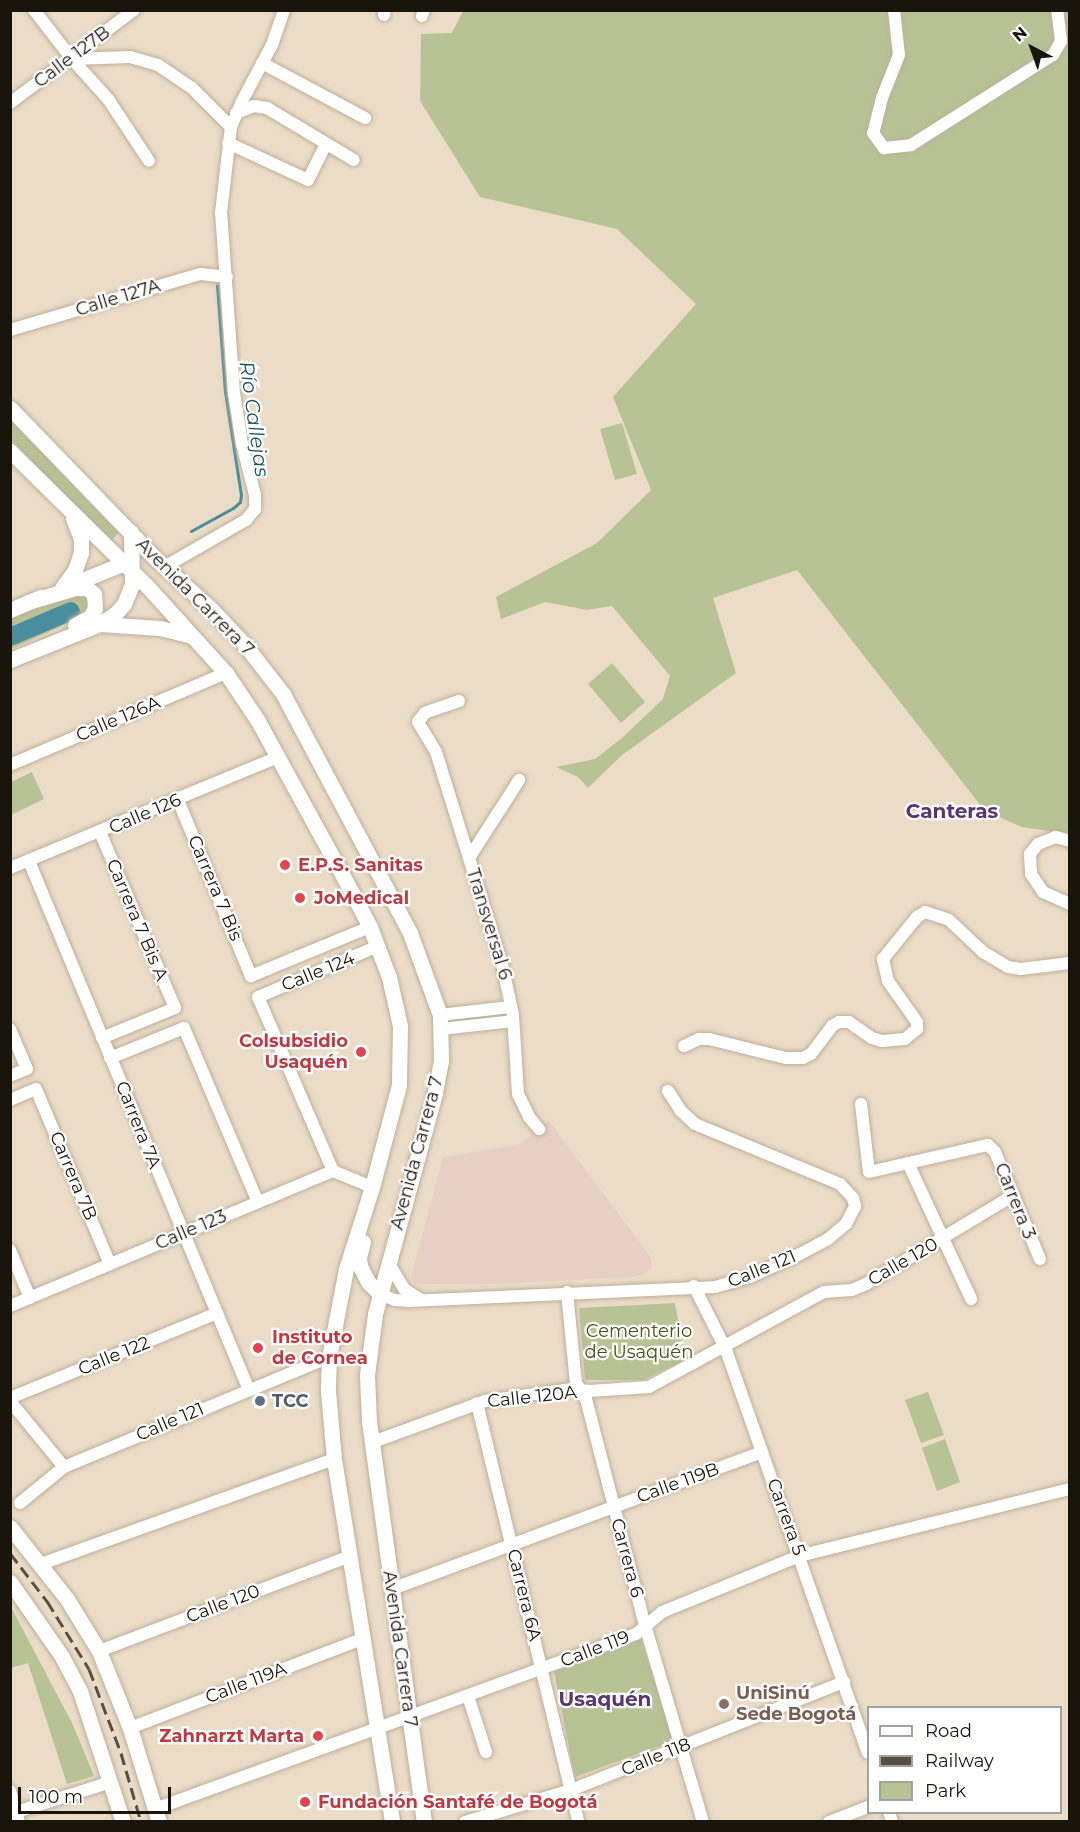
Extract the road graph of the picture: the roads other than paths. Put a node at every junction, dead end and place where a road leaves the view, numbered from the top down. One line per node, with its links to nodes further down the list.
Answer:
1 (34, 10): 6 (street)
2 (134, 10): 6 (street, Calle 127B)
3 (894, 10): 4 (street)
4 (1058, 10)
5 (283, 11): 7 (street)
6 (72, 58): 8 (street, Calle 127B); 11 (street); 15 (street)
7 (262, 63): 9 (street); 10 (street)
8 (10, 103)
9 (236, 113): 11 (street); 13 (street)
10 (364, 118)
11 (231, 127): 12 (street)
12 (228, 143): 13 (street); 16 (street)
13 (326, 144): 14 (street)
14 (354, 160)
15 (149, 161)
16 (227, 278): 17 (street, Calle 127A); 22 (street)
17 (10, 330)
18 (10, 408): 21 (main road, Avenida Carrera 7)
19 (10, 451): 20 (main road, Avenida Carrera 7)
20 (67, 507): 23 (main road, Avenida Carrera 7); 24 (main road)
21 (131, 532): 22 (main road, Avenida Carrera 7); 23 (main road)
22 (161, 563): 23 (main road); 48 (main road, Avenida Carrera 7)
23 (129, 565): 24 (main road); 27 (main road); 28 (main road, Avenida Carrera 7)
24 (62, 588): 25 (main road)
25 (31, 601): 26 (main road); 29 (main road)
26 (10, 610)
27 (97, 625): 28 (main road); 29 (main road)
28 (194, 637): 30 (main road, Avenida Carrera 7)
29 (10, 658)
30 (226, 673): 32 (main road, Avenida Carrera 7); 33 (street, Calle 126A)
31 (459, 701): 38 (street, Transversal 6)
32 (278, 757): 35 (street, Calle 126); 42 (main road, Avenida Carrera 7)
33 (10, 765)
34 (519, 780): 38 (street)
35 (178, 800): 36 (street, Calle 126); 45 (street, Carrera 7 Bis)
36 (100, 832): 39 (street, Calle 126); 50 (street, Carrera 7 Bis A)
37 (1070, 841): 41 (street)
38 (469, 858): 46 (street, Transversal 6)
39 (29, 861): 40 (street, Calle 126); 50 (street, Carrera 7A)
40 (10, 868)
41 (1070, 904)
42 (370, 927): 43 (main road, Avenida Carrera 7); 45 (street, Calle 124)
43 (378, 946): 58 (main road, Avenida Carrera 7); 60 (street, Calle 124)
44 (1070, 963): 51 (street)
45 (251, 976)
46 (511, 1006): 47 (street, Transversal 6); 48 (street)
47 (513, 1021): 48 (street); 57 (street, Transversal 6)
48 (441, 1022): 68 (main road, Avenida Carrera 7)
49 (10, 1029): 53 (street)
50 (102, 1038): 52 (street, Carrera 7A)
51 (684, 1046)
52 (110, 1058): 63 (street); 64 (street, Carrera 7A)
53 (10, 1076)
54 (668, 1091): 70 (street, Calle 121)
55 (10, 1100): 69 (street, Carrera 7B)
56 (861, 1104): 59 (street)
57 (539, 1129)
58 (380, 1157): 61 (main road, Avenida Carrera 7); 72 (main road)
59 (908, 1163): 62 (street, Carrera 3); 65 (street)
60 (333, 1171): 61 (street); 63 (street, Calle 123)
61 (372, 1187): 79 (main road, Avenida Carrera 7)
62 (1011, 1196): 65 (street, Calle 120); 67 (street, Carrera 3)
63 (258, 1202): 64 (street, Calle 123)
64 (183, 1234): 69 (street, Calle 123); 77 (street, Carrera 7A)
65 (943, 1239): 74 (street); 78 (street, Calle 120)
66 (10, 1250): 73 (street)
67 (1040, 1259)
68 (388, 1262): 72 (main road, Avenida Carrera 7); 75 (street)
69 (110, 1264): 73 (street, Calle 123)
70 (694, 1286): 71 (street, Calle 121); 78 (street, Carrera 5)
71 (567, 1292): 75 (street, Calle 121); 81 (street, Carrera 6)
72 (380, 1294): 75 (street, Calle 121); 84 (main road, Avenida Carrera 7)
73 (30, 1298): 76 (street, Calle 123)
74 (971, 1299)
75 (423, 1300)
76 (10, 1306)
77 (217, 1313): 80 (street, Carrera 7A); 82 (street, Calle 122)
78 (724, 1345): 81 (street, Calle 120A); 85 (street, Carrera 5)
79 (329, 1357): 80 (street, Calle 121); 86 (main road, Avenida Carrera 7)
80 (249, 1390): 87 (street, Calle 121)
81 (581, 1391): 83 (street, Calle 120A); 90 (street, Carrera 6)
82 (10, 1399): 87 (street)
83 (477, 1403): 84 (street, Calle 120A); 92 (street, Carrera 6A)
84 (373, 1443): 97 (main road, Avenida Carrera 7)
85 (762, 1452): 90 (street, Calle 119B); 93 (street, Carrera 5)
86 (334, 1459): 94 (main road, Avenida Carrera 7); 95 (street)
87 (64, 1467): 89 (street, Calle 121)
88 (1070, 1489): 93 (street, Calle 119)
89 (20, 1503)
90 (614, 1507): 92 (street, Calle 119B); 98 (street, Carrera 6)
91 (10, 1527): 95 (main road)
92 (511, 1545): 97 (street, Calle 119B); 101 (street, Carrera 6A)
93 (799, 1556): 98 (street, Calle 119); 102 (street, Carrera 5)
94 (348, 1557): 99 (main road, Avenida Carrera 7); 100 (street, Calle 120)
95 (41, 1564): 100 (main road)
96 (10, 1582): 110 (main road)
97 (392, 1589): 104 (main road, Avenida Carrera 7)
98 (645, 1625): 101 (street, Calle 119); 107 (street, Carrera 6)
99 (362, 1639): 105 (street, Calle 119A); 106 (main road, Avenida Carrera 7)
100 (99, 1652): 105 (main road)
101 (542, 1669): 103 (street, Calle 119); 111 (street, Carrera 6A)
102 (844, 1682): 107 (street, Calle 118); 108 (street, Carrera 5)
103 (468, 1696): 104 (street, Calle 119); 109 (street)
104 (411, 1718): 106 (street, Calle 119); 118 (main road, Avenida Carrera 7)
105 (130, 1728): 114 (main road)
106 (377, 1730): 114 (street, Calle 119); 117 (main road, Avenida Carrera 7)
107 (681, 1746): 111 (street, Calle 118); 121 (street, Carrera 6)
108 (867, 1750)
109 (486, 1752)
110 (113, 1785): 115 (street); 116 (main road)
111 (571, 1790): 119 (street, Calle 118); 120 (street, Carrera 6A)
112 (10, 1791): 115 (street)
113 (867, 1808): 122 (street)
114 (157, 1815)
115 (15, 1816)
116 (123, 1821)
117 (392, 1821)
118 (424, 1821)
119 (465, 1821)
120 (578, 1821)
121 (703, 1821)
122 (829, 1821)

